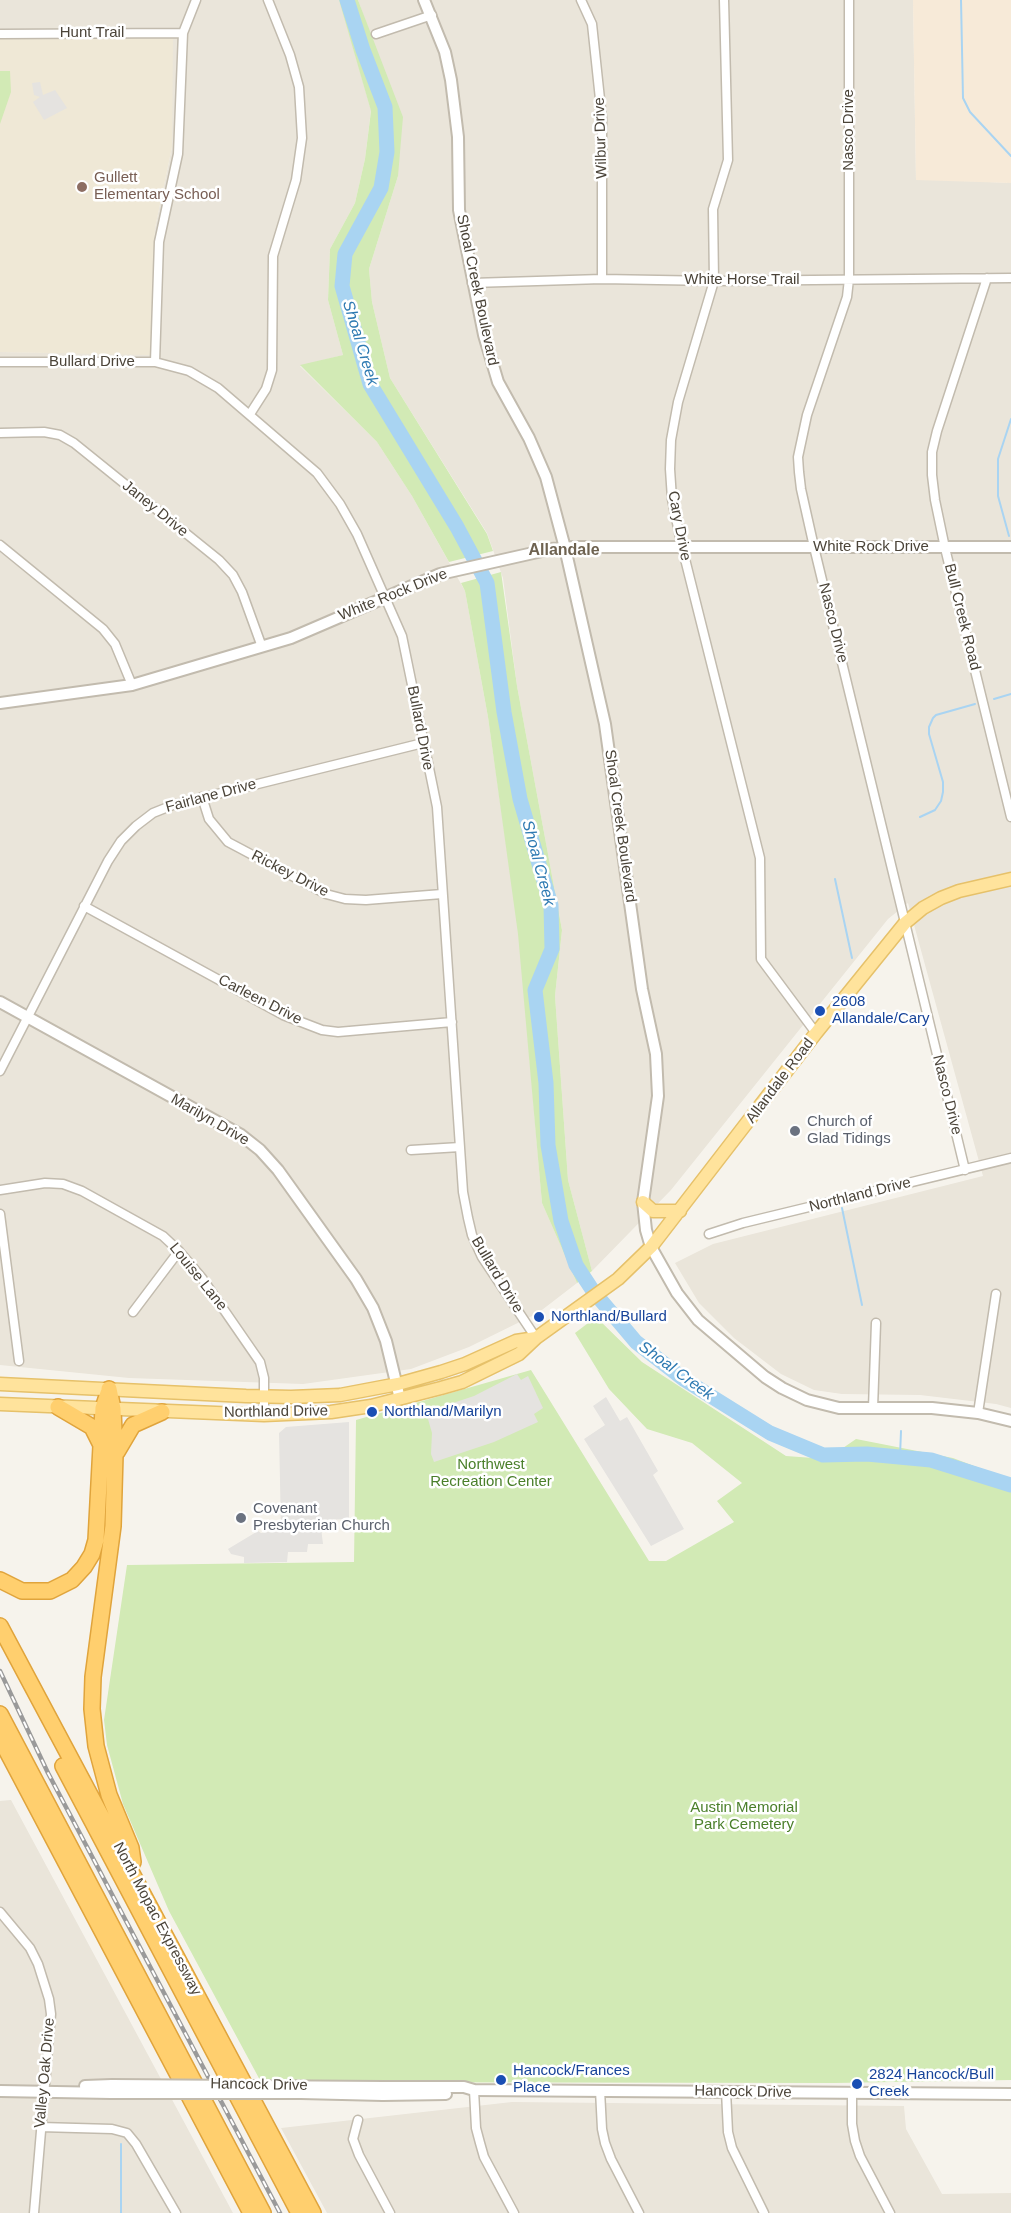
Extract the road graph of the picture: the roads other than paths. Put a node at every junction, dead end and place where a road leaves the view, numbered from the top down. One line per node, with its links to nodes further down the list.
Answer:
1 (196, 0): 8 (street)
2 (268, 0): 19 (street)
3 (424, 0): 7 (street, Shoal Creek Boulevard)
4 (581, 0): 13 (street, Wilbur Drive)
5 (724, 0): 15 (street, Cary Drive)
6 (849, 0): 14 (street, Nasco Drive)
7 (432, 15): 10 (street); 16 (street, Shoal Creek Boulevard)
8 (183, 33): 9 (street, Hunt Trail); 18 (street)
9 (0, 34)
10 (376, 34)
11 (987, 278): 12 (street, White Horse Trail); 14 (street, White Horse Trail); 26 (street, Bull Creek Road)
12 (1011, 278)
13 (602, 279): 15 (street, White Horse Trail); 16 (street, White Horse Trail)
14 (849, 279): 15 (street, White Horse Trail); 23 (street, Nasco Drive)
15 (714, 281): 22 (street, Cary Drive)
16 (472, 283): 25 (street, Shoal Creek Boulevard)
17 (0, 362): 18 (street, Bullard Drive)
18 (155, 362): 19 (street, Bullard Drive)
19 (250, 414): 27 (street, Bullard Drive)
20 (0, 433): 28 (street, Janey Drive)
21 (0, 546): 29 (street)
22 (682, 547): 23 (street, White Rock Drive); 25 (street, White Rock Drive); 41 (street, Cary Drive)
23 (814, 547): 26 (street, White Rock Drive); 37 (street, Nasco Drive)
24 (1011, 547): 26 (street, White Rock Drive)
25 (565, 548): 27 (street, White Rock Drive); 48 (street, Shoal Creek Boulevard)
26 (945, 548): 33 (street, Bull Creek Road)
27 (385, 596): 28 (street, White Rock Drive); 31 (street, Bullard Drive)
28 (262, 647): 29 (street, White Rock Drive)
29 (132, 685): 30 (street, White Rock Drive)
30 (0, 703)
31 (423, 743): 32 (street, Fairlane Drive); 35 (street, Bullard Drive)
32 (202, 797): 35 (street, Rickey Drive); 36 (street, Fairlane Drive)
33 (1011, 817)
34 (1011, 879): 37 (main road, Allandale Road)
35 (442, 894): 40 (street, Bullard Drive)
36 (84, 906): 39 (street, Fairlane Drive); 40 (street, Carleen Drive)
37 (905, 923): 41 (main road, Allandale Road); 46 (street, Nasco Drive)
38 (0, 1002): 39 (street, Marilyn Drive)
39 (27, 1018): 42 (street, Fairlane Drive); 60 (street, Marilyn Drive)
40 (452, 1022): 43 (street, Bullard Drive)
41 (816, 1033): 49 (main road, Allandale Road)
42 (0, 1071)
43 (460, 1147): 44 (street); 57 (street, Bullard Drive)
44 (411, 1150)
45 (1011, 1158): 46 (street, Northland Drive)
46 (965, 1170): 51 (street, Northland Drive)
47 (0, 1190): 53 (street, Louise Lane)
48 (643, 1202): 49 (main road); 52 (street, Shoal Creek Boulevard)
49 (680, 1211): 52 (main road, Allandale Road)
50 (0, 1214): 58 (street)
51 (709, 1234)
52 (651, 1247): 57 (main road, Northland Drive); 67 (street, Shoal Creek Boulevard)
53 (179, 1251): 55 (street); 62 (street, Louise Lane)
54 (996, 1294): 69 (street)
55 (133, 1312)
56 (876, 1323): 67 (street)
57 (536, 1338): 60 (main road, Northland Drive); 63 (main road, Northland Drive)
58 (19, 1361)
59 (0, 1384): 61 (main road, Northland Drive)
60 (398, 1384): 62 (main road, Northland Drive); 63 (street, Marilyn Drive)
61 (109, 1389): 62 (main road, Northland Drive); 66 (highway)
62 (265, 1397): 70 (street, Louise Lane)
63 (400, 1399): 70 (main road, Northland Drive)
64 (0, 1404): 65 (main road, Northland Drive)
65 (58, 1407): 66 (main road, Northland Drive); 72 (highway)
66 (108, 1408): 68 (main road, Northland Drive); 72 (highway); 73 (highway)
67 (873, 1408): 69 (street, Shoal Creek Boulevard)
68 (162, 1412): 70 (main road, Northland Drive); 73 (highway)
69 (978, 1413): 71 (street, Shoal Creek Boulevard)
70 (264, 1415)
71 (1011, 1421)
72 (101, 1446): 74 (highway)
73 (115, 1455): 82 (highway)
74 (0, 1580)
75 (0, 1626): 80 (highway, North Mopac Expressway)
76 (0, 1647): 80 (highway)
77 (0, 1714): 96 (highway)
78 (0, 1738): 81 (highway)
79 (0, 1755): 81 (highway)
80 (71, 1770): 82 (highway, North Mopac Expressway); 97 (highway)
81 (30, 1795): 95 (highway)
82 (137, 1880): 98 (highway, North Mopac Expressway)
83 (0, 1912): 87 (street, Valley Oak Drive)
84 (474, 2090): 85 (street, Hancock Drive); 87 (street, Hancock Drive, bridge); 100 (street)
85 (600, 2090): 88 (street, Hancock Drive); 101 (street)
86 (0, 2091): 87 (street, Hancock Drive)
87 (44, 2091): 92 (street, Valley Oak Drive)
88 (726, 2091): 89 (street, Hancock Drive); 102 (street)
89 (852, 2093): 90 (street, Hancock Drive); 103 (street)
90 (1011, 2094)
91 (358, 2120): 99 (street)
92 (40, 2127): 93 (street, Valley Oak Drive); 94 (street)
93 (34, 2213)
94 (176, 2213)
95 (251, 2213)
96 (263, 2213)
97 (299, 2213)
98 (313, 2213)
99 (390, 2213)
100 (514, 2213)
101 (639, 2213)
102 (764, 2213)
103 (890, 2213)

